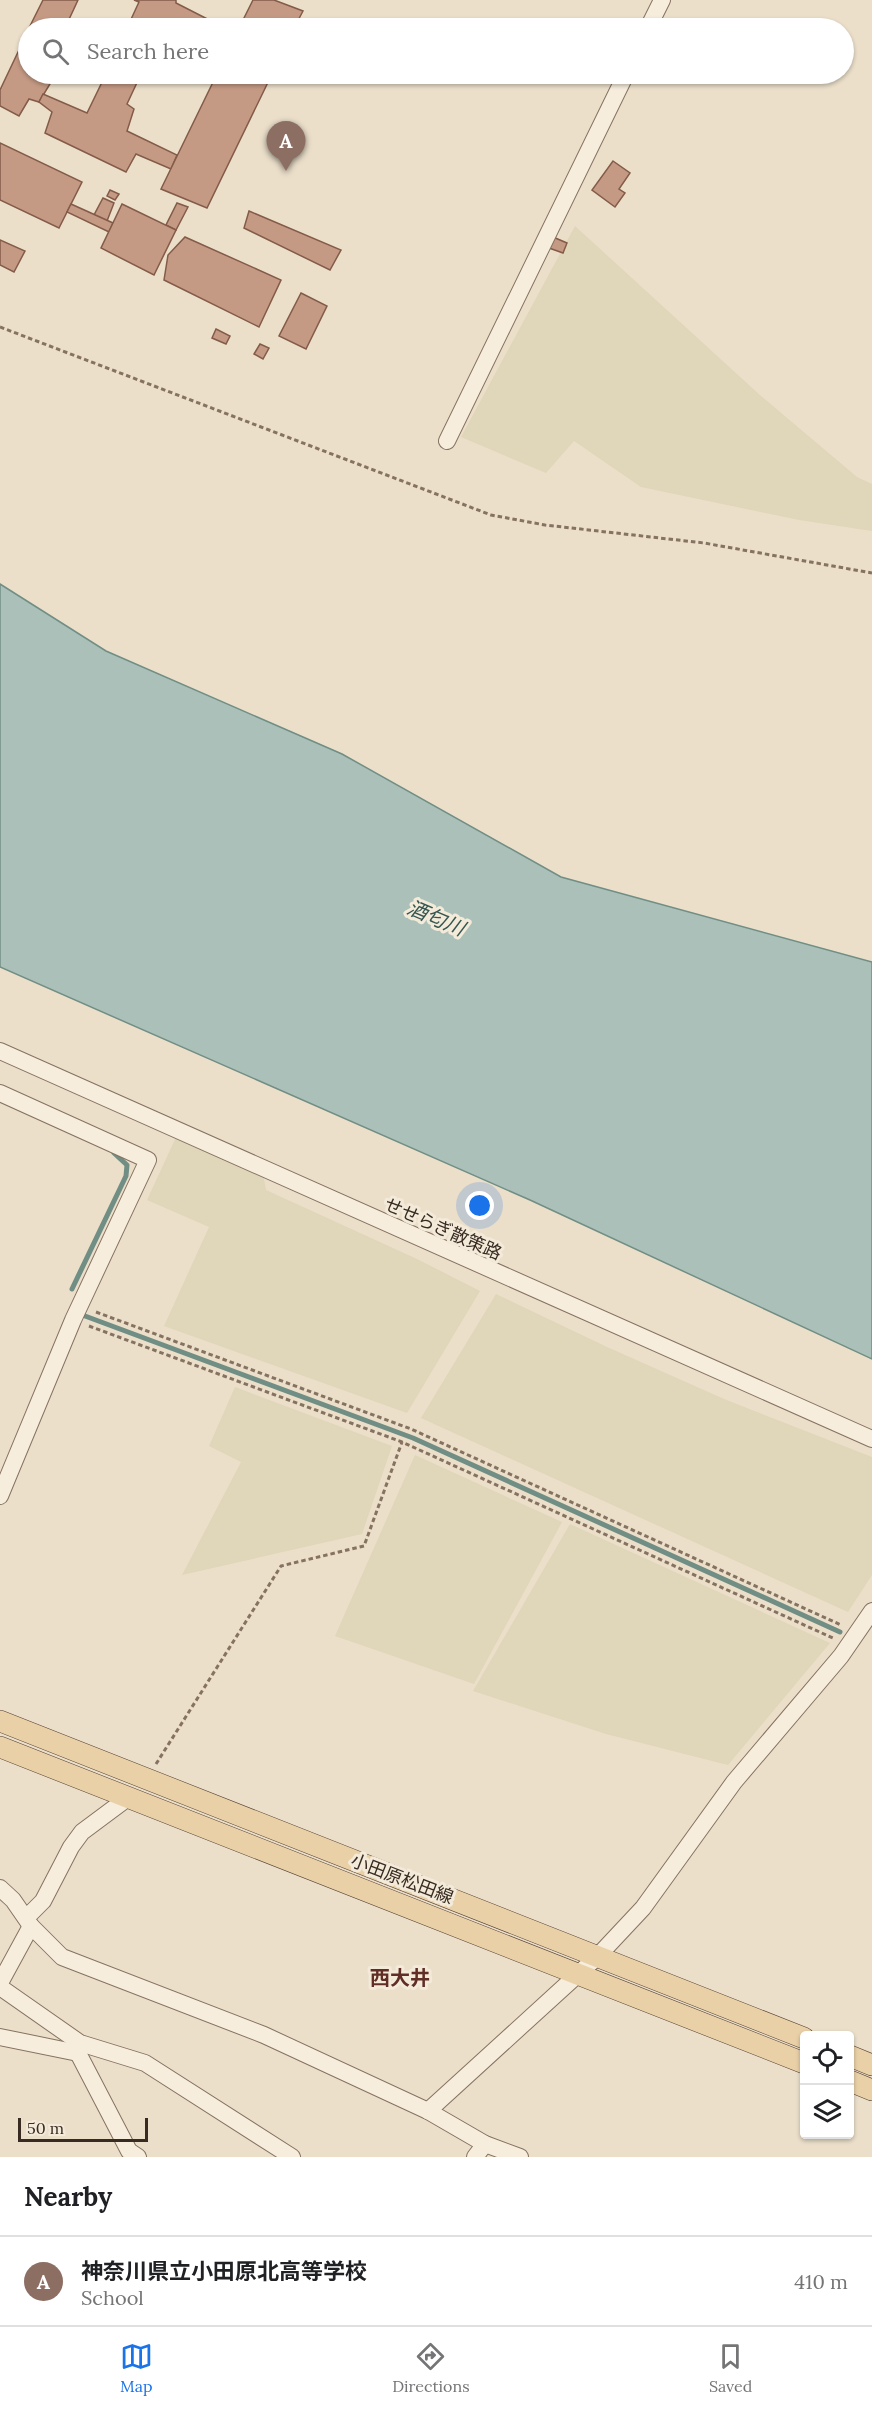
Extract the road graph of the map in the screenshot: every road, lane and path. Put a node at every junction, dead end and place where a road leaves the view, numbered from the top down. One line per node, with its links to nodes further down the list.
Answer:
1 (662, 0): 2 (street)
2 (653, 18)
3 (621, 84): 5 (street)
4 (0, 327): 6 (path)
5 (447, 441)
6 (872, 573)
7 (0, 1051): 10 (street, せせらぎ散策路)
8 (0, 1093): 9 (street)
9 (77, 1313): 11 (path); 12 (street); 14 (path)
10 (872, 1439)
11 (402, 1442): 14 (path); 17 (path)
12 (0, 1496)
13 (872, 1611): 14 (street)
14 (853, 1639): 21 (street)
15 (0, 1721): 17 (main road, 小田原松田線)
16 (0, 1747): 18 (main road, 小田原松田線)
17 (147, 1778): 21 (main road, 小田原松田線)
18 (129, 1797): 20 (street); 22 (main road, 小田原松田線)
19 (0, 1888): 20 (street)
20 (28, 1922): 23 (street); 32 (street)
21 (598, 1956): 22 (street); 24 (main road, 小田原松田線)
22 (578, 1974): 28 (main road, 小田原松田線); 32 (street)
23 (0, 1985): 26 (street)
24 (800, 2036)
25 (0, 2037): 26 (street)
26 (79, 2048): 34 (street); 35 (street)
27 (854, 2058): 29 (main road)
28 (800, 2061)
29 (872, 2064)
30 (854, 2083): 31 (main road)
31 (872, 2090)
32 (428, 2111): 33 (street)
33 (480, 2150): 36 (street)
34 (138, 2157)
35 (292, 2157)
36 (520, 2157)

